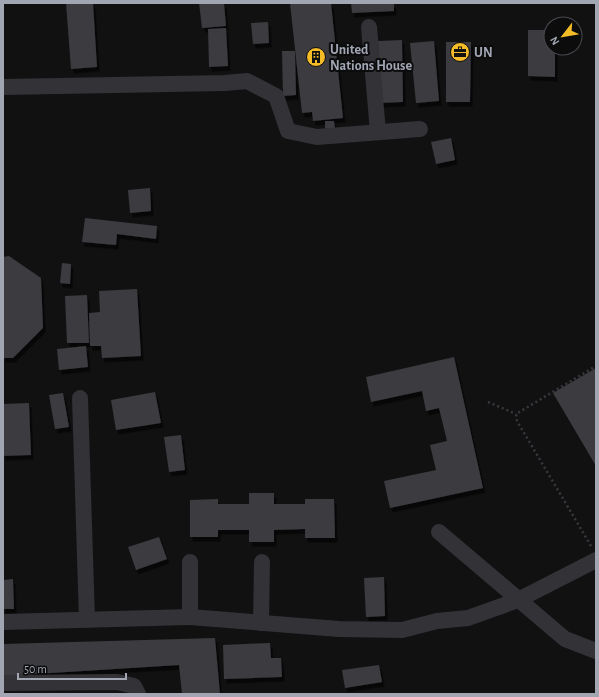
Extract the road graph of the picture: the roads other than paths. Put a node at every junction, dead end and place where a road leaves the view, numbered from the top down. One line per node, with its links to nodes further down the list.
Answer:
1 (369, 27): 4 (street)
2 (3, 87): 4 (street)
3 (420, 129): 4 (street)
4 (378, 132)
5 (80, 398): 12 (street)
6 (439, 532): 10 (street)
7 (594, 554): 10 (street)
8 (190, 562): 11 (street)
9 (262, 562): 14 (street)
10 (518, 600): 14 (street); 15 (street)
11 (190, 617): 12 (street); 14 (street)
12 (87, 620): 13 (street)
13 (3, 622)
14 (261, 623)
15 (596, 650)
16 (3, 683): 17 (street)
17 (138, 694)

